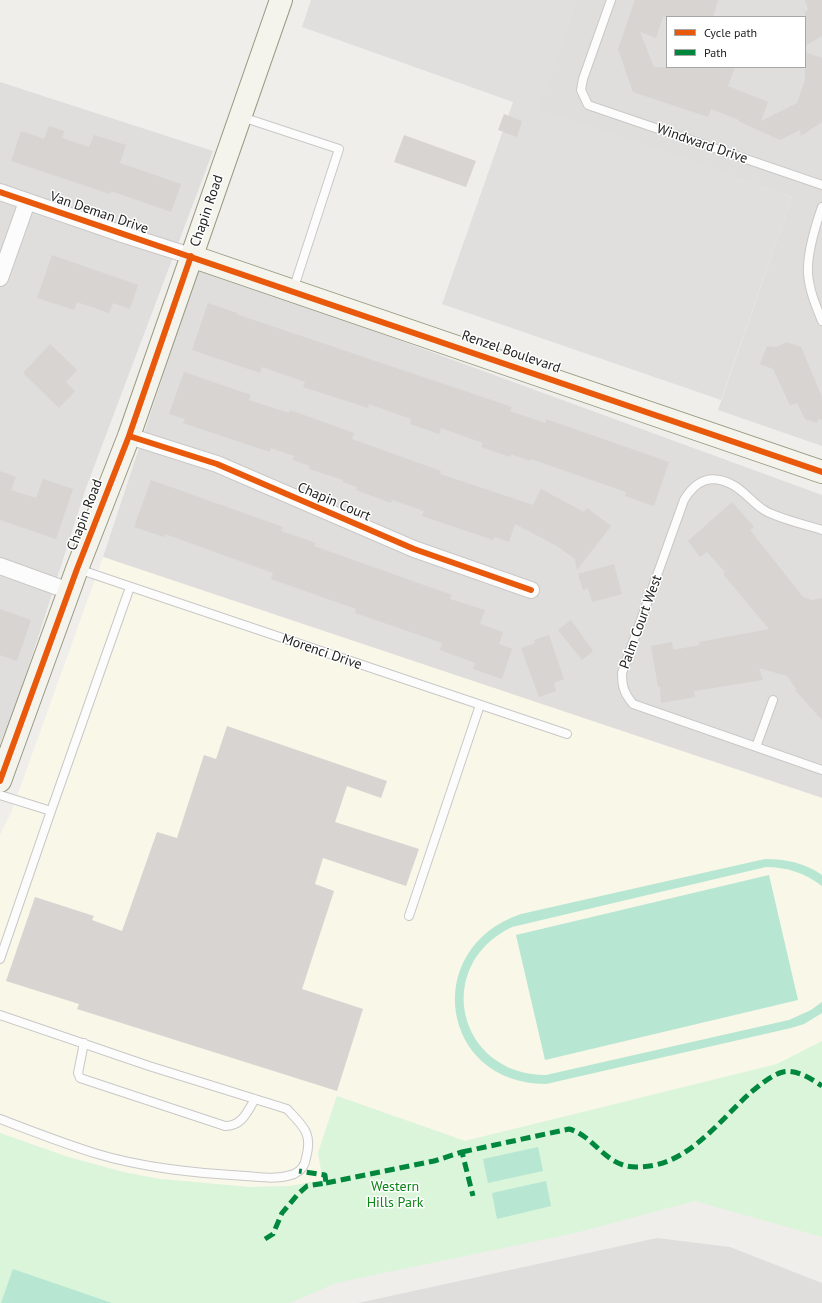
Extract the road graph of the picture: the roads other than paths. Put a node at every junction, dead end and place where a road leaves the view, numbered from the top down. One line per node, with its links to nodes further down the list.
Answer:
1 (281, 0): 3 (street, Chapin Road)
2 (611, 0): 4 (lane, Windward Drive)
3 (240, 117): 8 (street, Chapin Road); 10 (lane)
4 (822, 185)
5 (0, 192): 6 (street, Van Deman Drive)
6 (27, 202): 8 (street, Van Deman Drive); 9 (street)
7 (822, 206): 11 (lane)
8 (192, 256): 10 (street, Renzel Boulevard); 12 (street, Chapin Road)
9 (0, 278)
10 (293, 291): 13 (street, Renzel Boulevard)
11 (822, 321)
12 (129, 436): 16 (street, Chapin Road); 18 (street, Chapin Court)
13 (822, 472)
14 (822, 530): 23 (lane, Palm Court West)
15 (0, 566): 19 (street)
16 (77, 569): 17 (lane, Morenci Drive); 19 (street, Chapin Road)
17 (130, 587): 21 (lane, Morenci Drive); 27 (lane)
18 (531, 590)
19 (69, 591): 25 (street, Chapin Road)
20 (773, 700): 23 (lane)
21 (480, 706): 22 (lane, Morenci Drive); 28 (lane)
22 (567, 734)
23 (756, 747): 24 (lane, Palm Court West)
24 (822, 770)
25 (0, 781)
26 (0, 795): 27 (lane)
27 (51, 811): 29 (lane)
28 (409, 916)
29 (0, 959)
30 (0, 1015): 31 (lane)
31 (84, 1043): 32 (lane); 32 (lane)
32 (255, 1099): 33 (lane)
33 (0, 1119)

